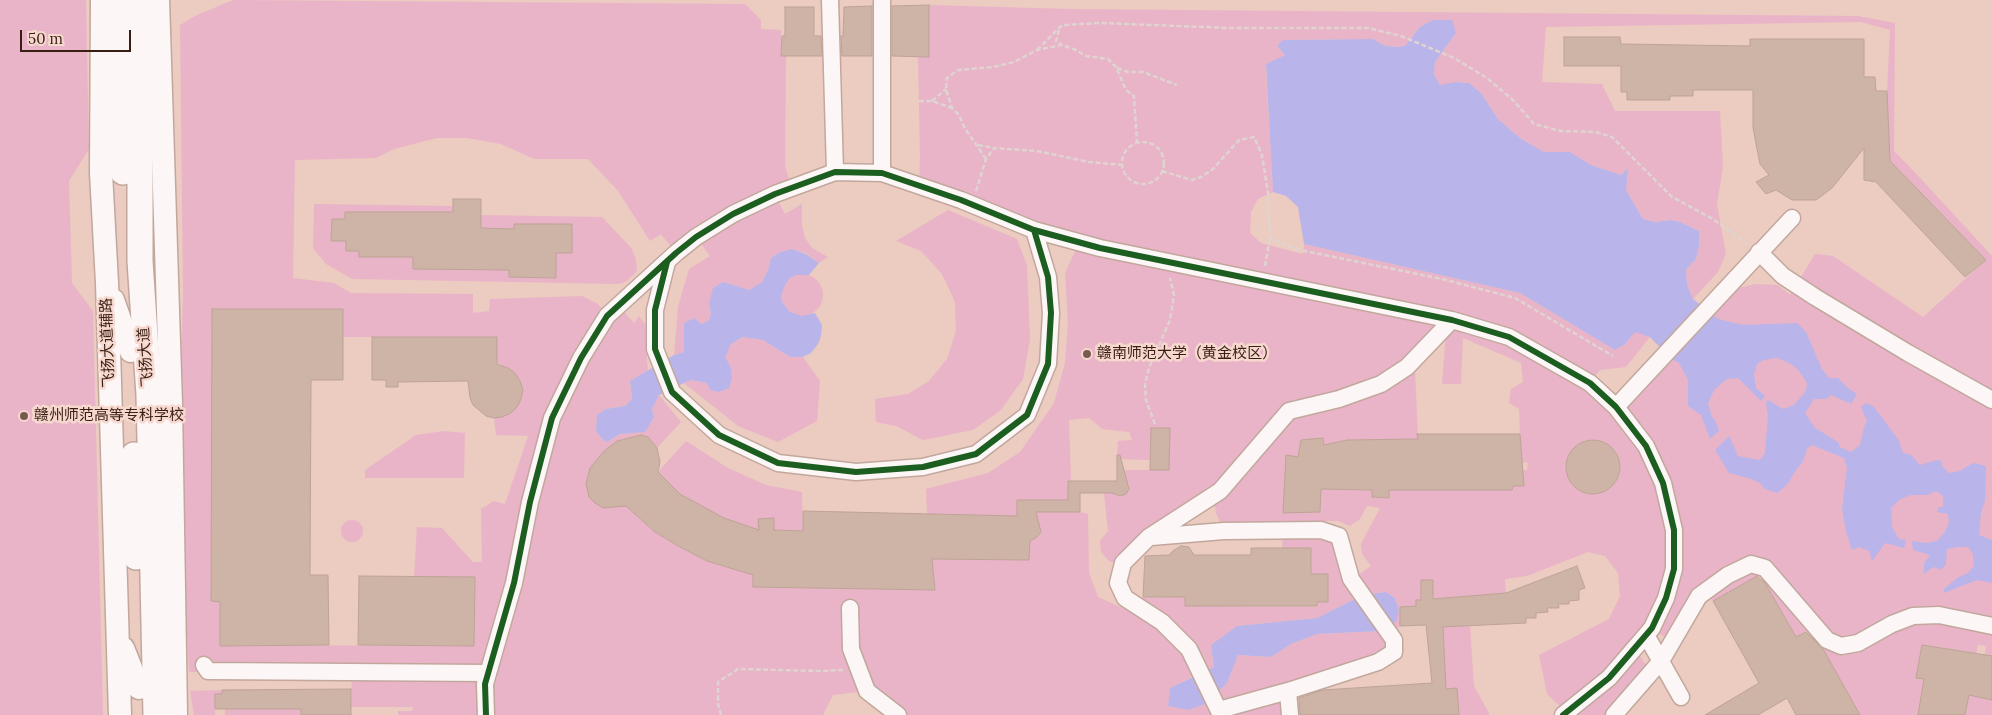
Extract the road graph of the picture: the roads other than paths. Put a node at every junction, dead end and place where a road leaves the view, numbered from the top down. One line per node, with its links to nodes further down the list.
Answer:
1 (102, 0): 10 (street, 飞扬大道辅路)
2 (122, 0): 7 (main road, 飞扬大道)
3 (140, 0): 8 (main road, 飞扬大道)
4 (158, 0): 14 (street)
5 (830, 0): 9 (street)
6 (882, 0): 11 (street)
7 (120, 122): 10 (street); 19 (main road, 飞扬大道)
8 (138, 169): 14 (street); 22 (main road, 飞扬大道)
9 (835, 172): 11 (street); 16 (street)
10 (101, 173): 17 (street, 飞扬大道辅路)
11 (882, 173): 13 (street)
12 (1792, 218): 15 (street)
13 (1034, 230): 16 (street); 18 (street)
14 (164, 236): 24 (street)
15 (1759, 252): 20 (street); 21 (street)
16 (667, 262): 32 (street)
17 (107, 283): 19 (street); 27 (street, 飞扬大道辅路)
18 (1452, 320): 21 (street); 23 (street)
19 (131, 351): 33 (main road, 飞扬大道)
20 (1992, 400)
21 (1616, 407): 28 (street)
22 (152, 494): 24 (street); 39 (main road, 飞扬大道)
23 (1148, 537): 34 (street); 36 (street)
24 (174, 551): 30 (street)
25 (850, 608): 42 (street)
26 (1992, 626): 29 (street)
27 (116, 631): 33 (street); 37 (street, 飞扬大道辅路)
28 (1646, 635): 29 (street); 44 (street)
29 (1661, 661): 35 (street); 45 (street)
30 (175, 665): 39 (street); 40 (street)
31 (204, 665): 32 (street)
32 (488, 673): 41 (street)
33 (139, 688): 38 (main road, 飞扬大道)
34 (1288, 691): 36 (street); 43 (street)
35 (1681, 697)
36 (1220, 712)
37 (120, 715)
38 (140, 715)
39 (158, 715)
40 (176, 715)
41 (486, 715)
42 (898, 715)
43 (1290, 715)
44 (1563, 715)
45 (1614, 715)

